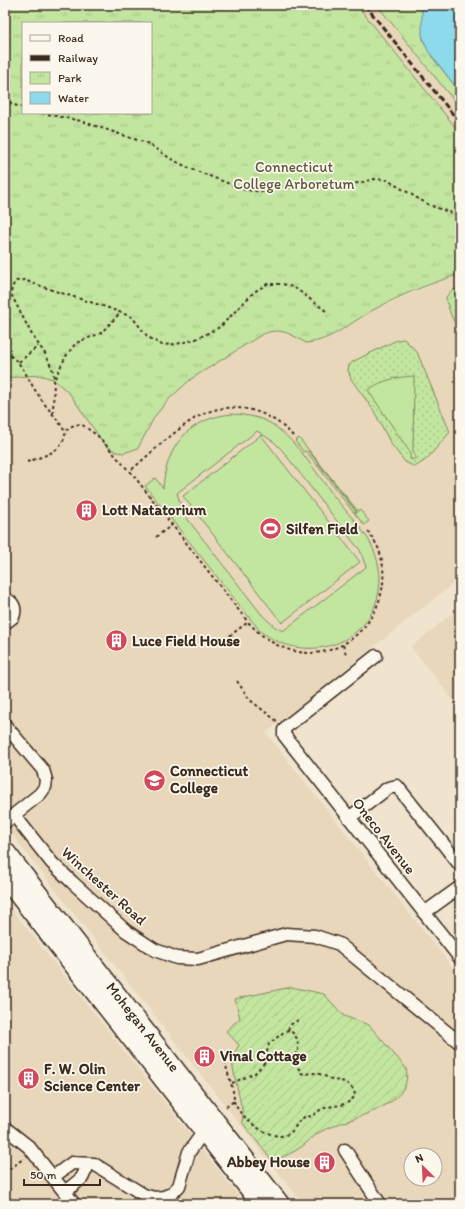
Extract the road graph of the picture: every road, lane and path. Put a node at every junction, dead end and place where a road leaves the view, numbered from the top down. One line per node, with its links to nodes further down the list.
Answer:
1 (5, 98): 2 (path)
2 (22, 108)
3 (47, 114): 4 (path)
4 (460, 216)
5 (326, 311): 6 (path)
6 (121, 312): 7 (path); 10 (path)
7 (38, 346): 9 (path); 10 (path)
8 (5, 352): 9 (path)
9 (19, 362): 11 (path)
10 (54, 378): 11 (path)
11 (53, 413): 12 (path)
12 (65, 432): 14 (path); 15 (path)
13 (293, 436): 15 (path)
14 (27, 462)
15 (130, 471): 16 (path)
16 (172, 525): 18 (path); 20 (path)
17 (368, 531): 23 (path)
18 (156, 537)
19 (5, 599): 21 (street)
20 (248, 622): 22 (path); 23 (path)
21 (5, 623)
22 (220, 643)
23 (343, 645): 24 (path)
24 (346, 654)
25 (376, 656): 28 (street)
26 (236, 681): 28 (path)
27 (5, 725): 29 (street)
28 (285, 730): 30 (street, Oneco Avenue)
29 (9, 818): 39 (street, Winchester Road)
30 (349, 818): 32 (street); 35 (street, Oneco Avenue)
31 (5, 851): 47 (highway, Mohegan Avenue)
32 (460, 865)
33 (5, 878): 47 (highway, Mohegan Avenue)
34 (460, 887): 35 (street)
35 (424, 913): 36 (street, Oneco Avenue)
36 (460, 958)
37 (298, 1020): 38 (path)
38 (288, 1030): 41 (path); 42 (path)
39 (460, 1043)
40 (230, 1054): 43 (path)
41 (292, 1056): 42 (path); 44 (path)
42 (264, 1063): 43 (path)
43 (232, 1083): 44 (path)
44 (234, 1101): 45 (path)
45 (226, 1107)
46 (5, 1128): 54 (street)
47 (211, 1128): 50 (street); 57 (highway, Mohegan Avenue); 58 (highway, Mohegan Avenue)
48 (345, 1150): 59 (street)
49 (27, 1156): 52 (path)
50 (88, 1164): 54 (street); 55 (street)
51 (5, 1167): 52 (path)
52 (8, 1171): 53 (path)
53 (5, 1173)
54 (53, 1177): 55 (street)
55 (65, 1192): 56 (street)
56 (74, 1204)
57 (261, 1204)
58 (280, 1204)
59 (380, 1204)

